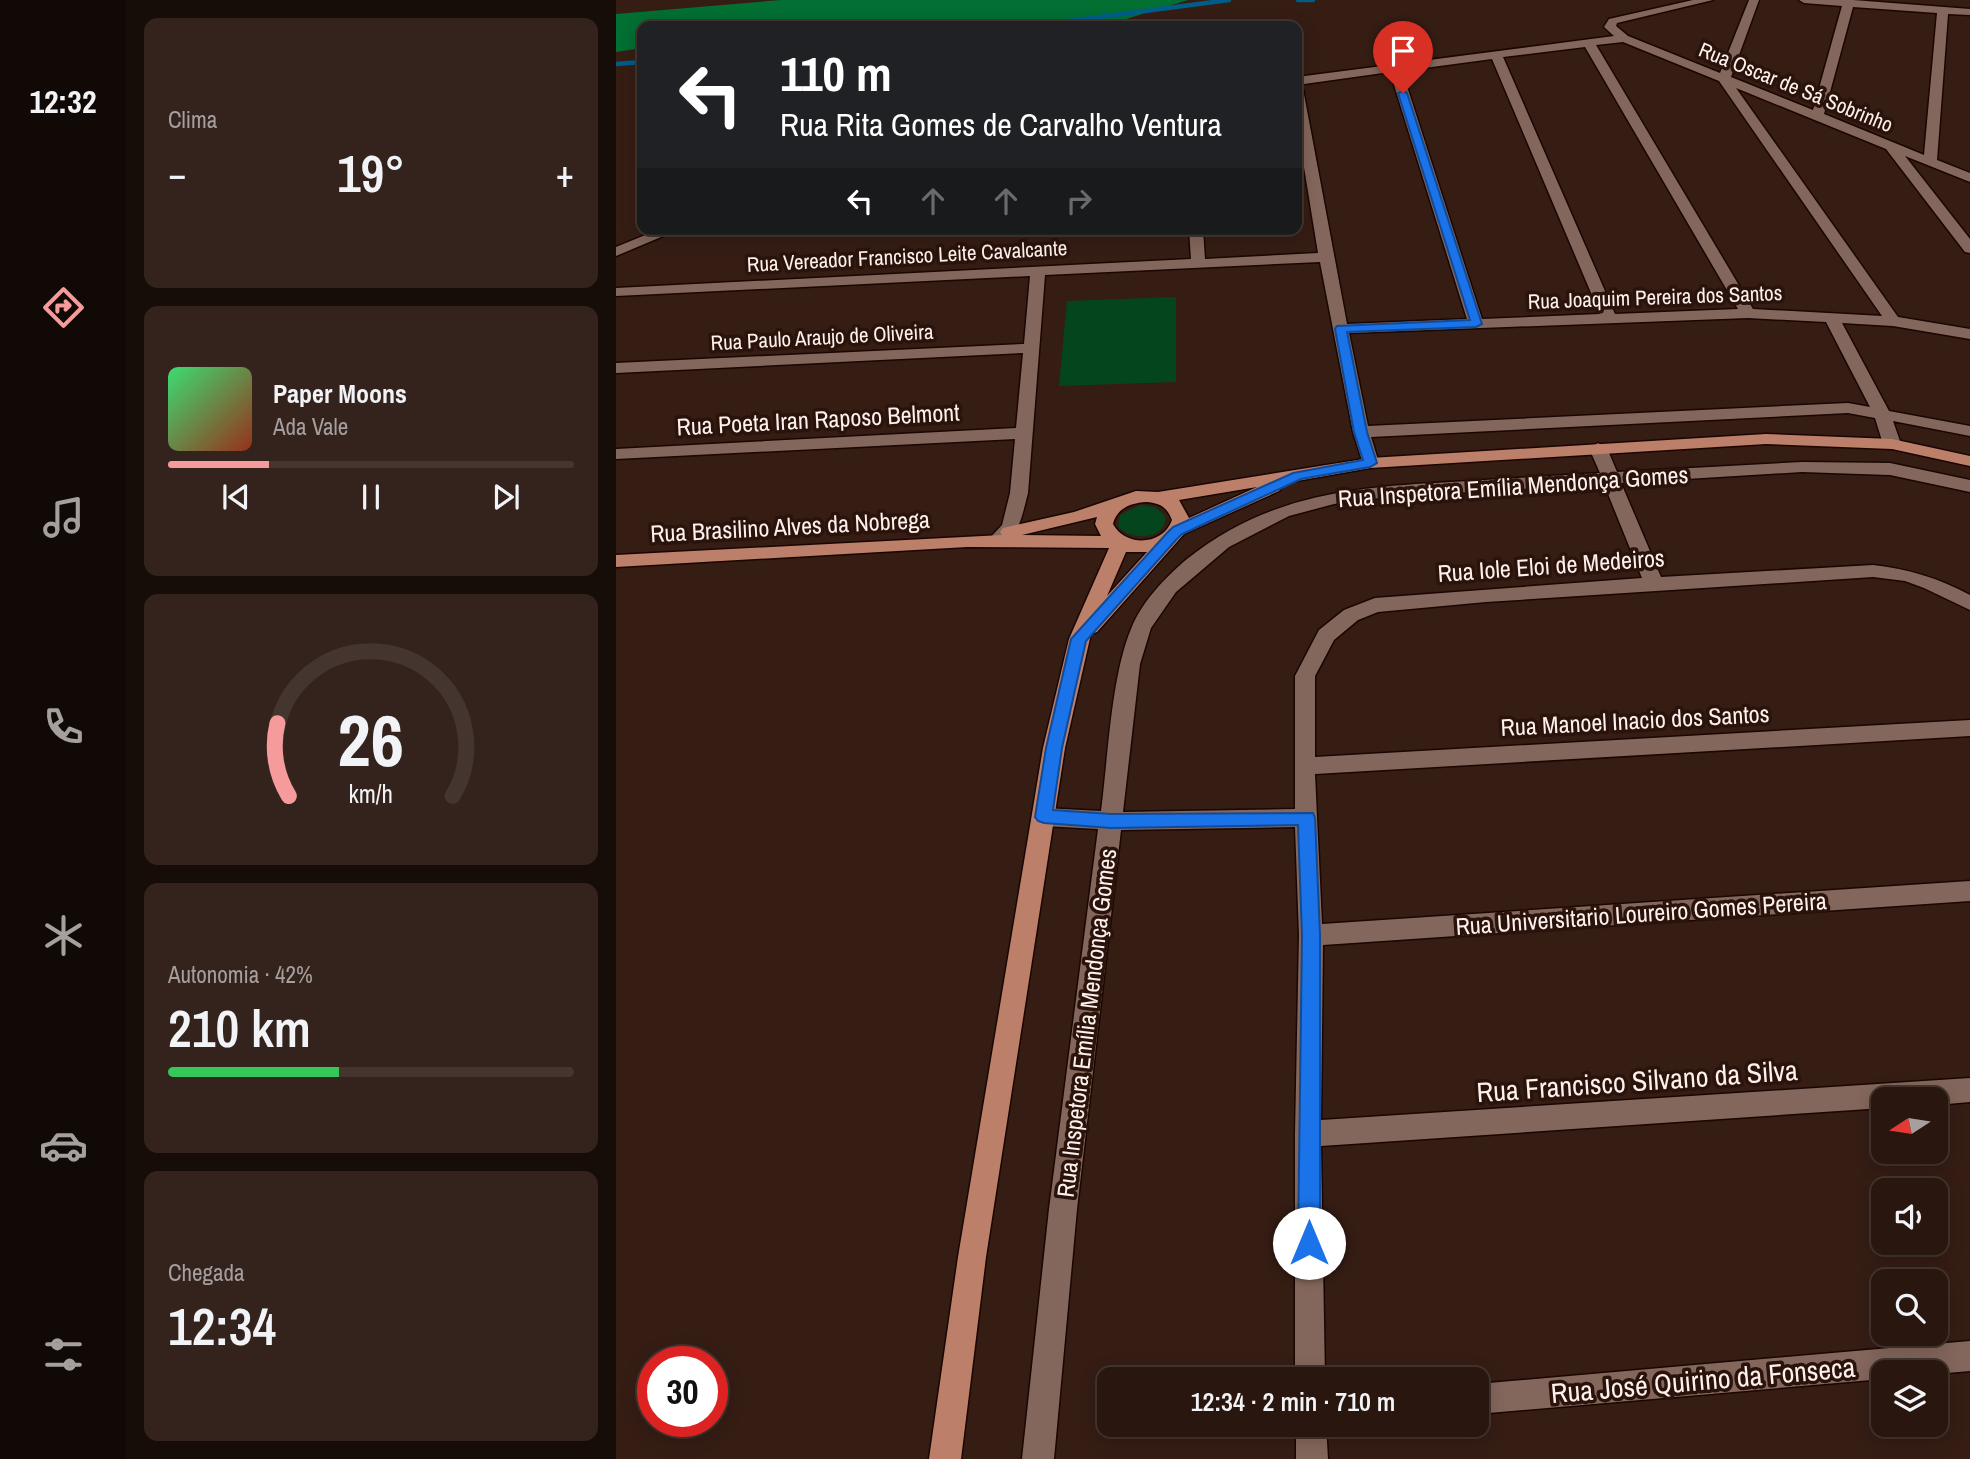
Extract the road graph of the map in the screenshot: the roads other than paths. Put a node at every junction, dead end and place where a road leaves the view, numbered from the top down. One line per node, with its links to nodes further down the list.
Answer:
1 (1708, 0): 7 (street, Rua Oscar de Sá Sobrinho)
2 (1754, 0): 12 (street)
3 (1804, 0): 4 (street)
4 (1849, 2): 5 (street); 13 (street)
5 (1943, 10): 6 (street); 16 (street)
6 (1970, 12)
7 (1624, 38): 8 (street); 12 (street, Rua Oscar de Sá Sobrinho)
8 (1589, 43): 9 (street); 26 (street)
9 (1495, 53): 10 (street); 28 (street)
10 (1395, 68): 11 (street); 30 (street)
11 (1302, 79)
12 (1724, 79): 13 (street, Rua Oscar de Sá Sobrinho); 29 (street)
13 (1817, 117): 15 (street, Rua Oscar de Sá Sobrinho)
14 (1302, 118): 22 (street, Rua Inspetora Emília Mendonça Gomes)
15 (1891, 147): 16 (street, Rua Oscar de Sá Sobrinho); 20 (street)
16 (1930, 162): 17 (street, Rua Oscar de Sá Sobrinho)
17 (1970, 178)
18 (658, 235): 21 (street)
19 (1196, 235): 23 (street)
20 (1970, 249)
21 (616, 252)
22 (1326, 257): 23 (street, Rua Vereador Francisco Leite Cavalcante); 31 (street, Rua Inspetora Emília Mendonça Gomes)
23 (1198, 262): 24 (street, Rua Vereador Francisco Leite Cavalcante)
24 (1038, 271): 25 (street, Rua Vereador Francisco Leite Cavalcante); 33 (street)
25 (616, 292)
26 (1748, 313): 27 (street, Rua Joaquim Pereira dos Santos); 28 (street, Rua Joaquim Pereira dos Santos)
27 (1831, 316): 29 (street, Rua Joaquim Pereira dos Santos); 35 (street)
28 (1609, 318): 30 (street, Rua Joaquim Pereira dos Santos)
29 (1894, 321): 32 (street, Rua Joaquim Pereira dos Santos)
30 (1476, 324): 31 (street, Rua Joaquim Pereira dos Santos)
31 (1341, 329): 37 (street, Rua Inspetora Emília Mendonça Gomes)
32 (1970, 334)
33 (1031, 348): 34 (street, Rua Paulo Araujo de Oliveira); 38 (street)
34 (616, 368)
35 (1881, 412): 36 (street); 37 (street); 39 (street)
36 (1970, 431)
37 (1361, 432): 43 (street, Rua Inspetora Emília Mendonça Gomes)
38 (1023, 433): 41 (street, Rua Poeta Iran Raposo Belmont); 50 (street)
39 (1892, 444): 40 (main road, Rua Inspetora Emília Mendonça Gomes); 42 (main road, Rua Inspetora Emília Mendonça Gomes)
40 (1598, 448): 43 (main road, Rua Inspetora Emília Mendonça Gomes); 45 (street)
41 (616, 454)
42 (1970, 461)
43 (1370, 463): 44 (main road, Rua Inspetora Emília Mendonça Gomes)
44 (1297, 476): 47 (main road, Rua Inspetora Emília Mendonça Gomes); 49 (main road, Rua Inspetora Emília Mendonça Gomes)
45 (1608, 477): 46 (street, Rua Inspetora Emília Mendonça Gomes); 53 (street); 60 (street, Rua Inspetora Emília Mendonça Gomes)
46 (1970, 486)
47 (1158, 498): 48 (main road); 49 (main road)
48 (1115, 505): 50 (main road, Rua Brasilino Alves da Nobrega); 51 (main road)
49 (1175, 534): 51 (main road); 55 (main road, Rua Inspetora Emília Mendonça Gomes)
50 (1002, 536): 51 (main road, Rua Brasilino Alves da Nobrega); 52 (main road, Rua Brasilino Alves da Nobrega)
51 (1118, 542): 55 (main road, Rua Inspetora Emília Mendonça Gomes)
52 (616, 561)
53 (1654, 583): 54 (street, Rua Iole Eloi de Medeiros); 57 (street, Rua Iole Eloi de Medeiros)
54 (1970, 603)
55 (1079, 639): 58 (main road, Rua Inspetora Emília Mendonça Gomes)
56 (1970, 728): 57 (street, Rua Manoel Inacio dos Santos)
57 (1304, 766): 59 (street, Rua Iole Eloi de Medeiros)
58 (1044, 817): 60 (street); 69 (main road, Rua Inspetora Emília Mendonça Gomes)
59 (1307, 818): 60 (street); 62 (street, Rua Iole Eloi de Medeiros)
60 (1111, 821): 70 (street, Rua Inspetora Emília Mendonça Gomes)
61 (1970, 891): 62 (street, Rua Universitario Loureiro Gomes Pereira)
62 (1311, 935): 64 (street, Rua Iole Eloi de Medeiros)
63 (1970, 1090): 64 (street, Rua Francisco Silvano da Silva)
64 (1308, 1134): 66 (street, Rua Iole Eloi de Medeiros)
65 (1970, 1356): 67 (street, Rua José Quirino da Fonseca)
66 (1310, 1367)
67 (1489, 1398)
68 (1311, 1437): 71 (street)
69 (945, 1459)
70 (1038, 1459)
71 (1312, 1459)

